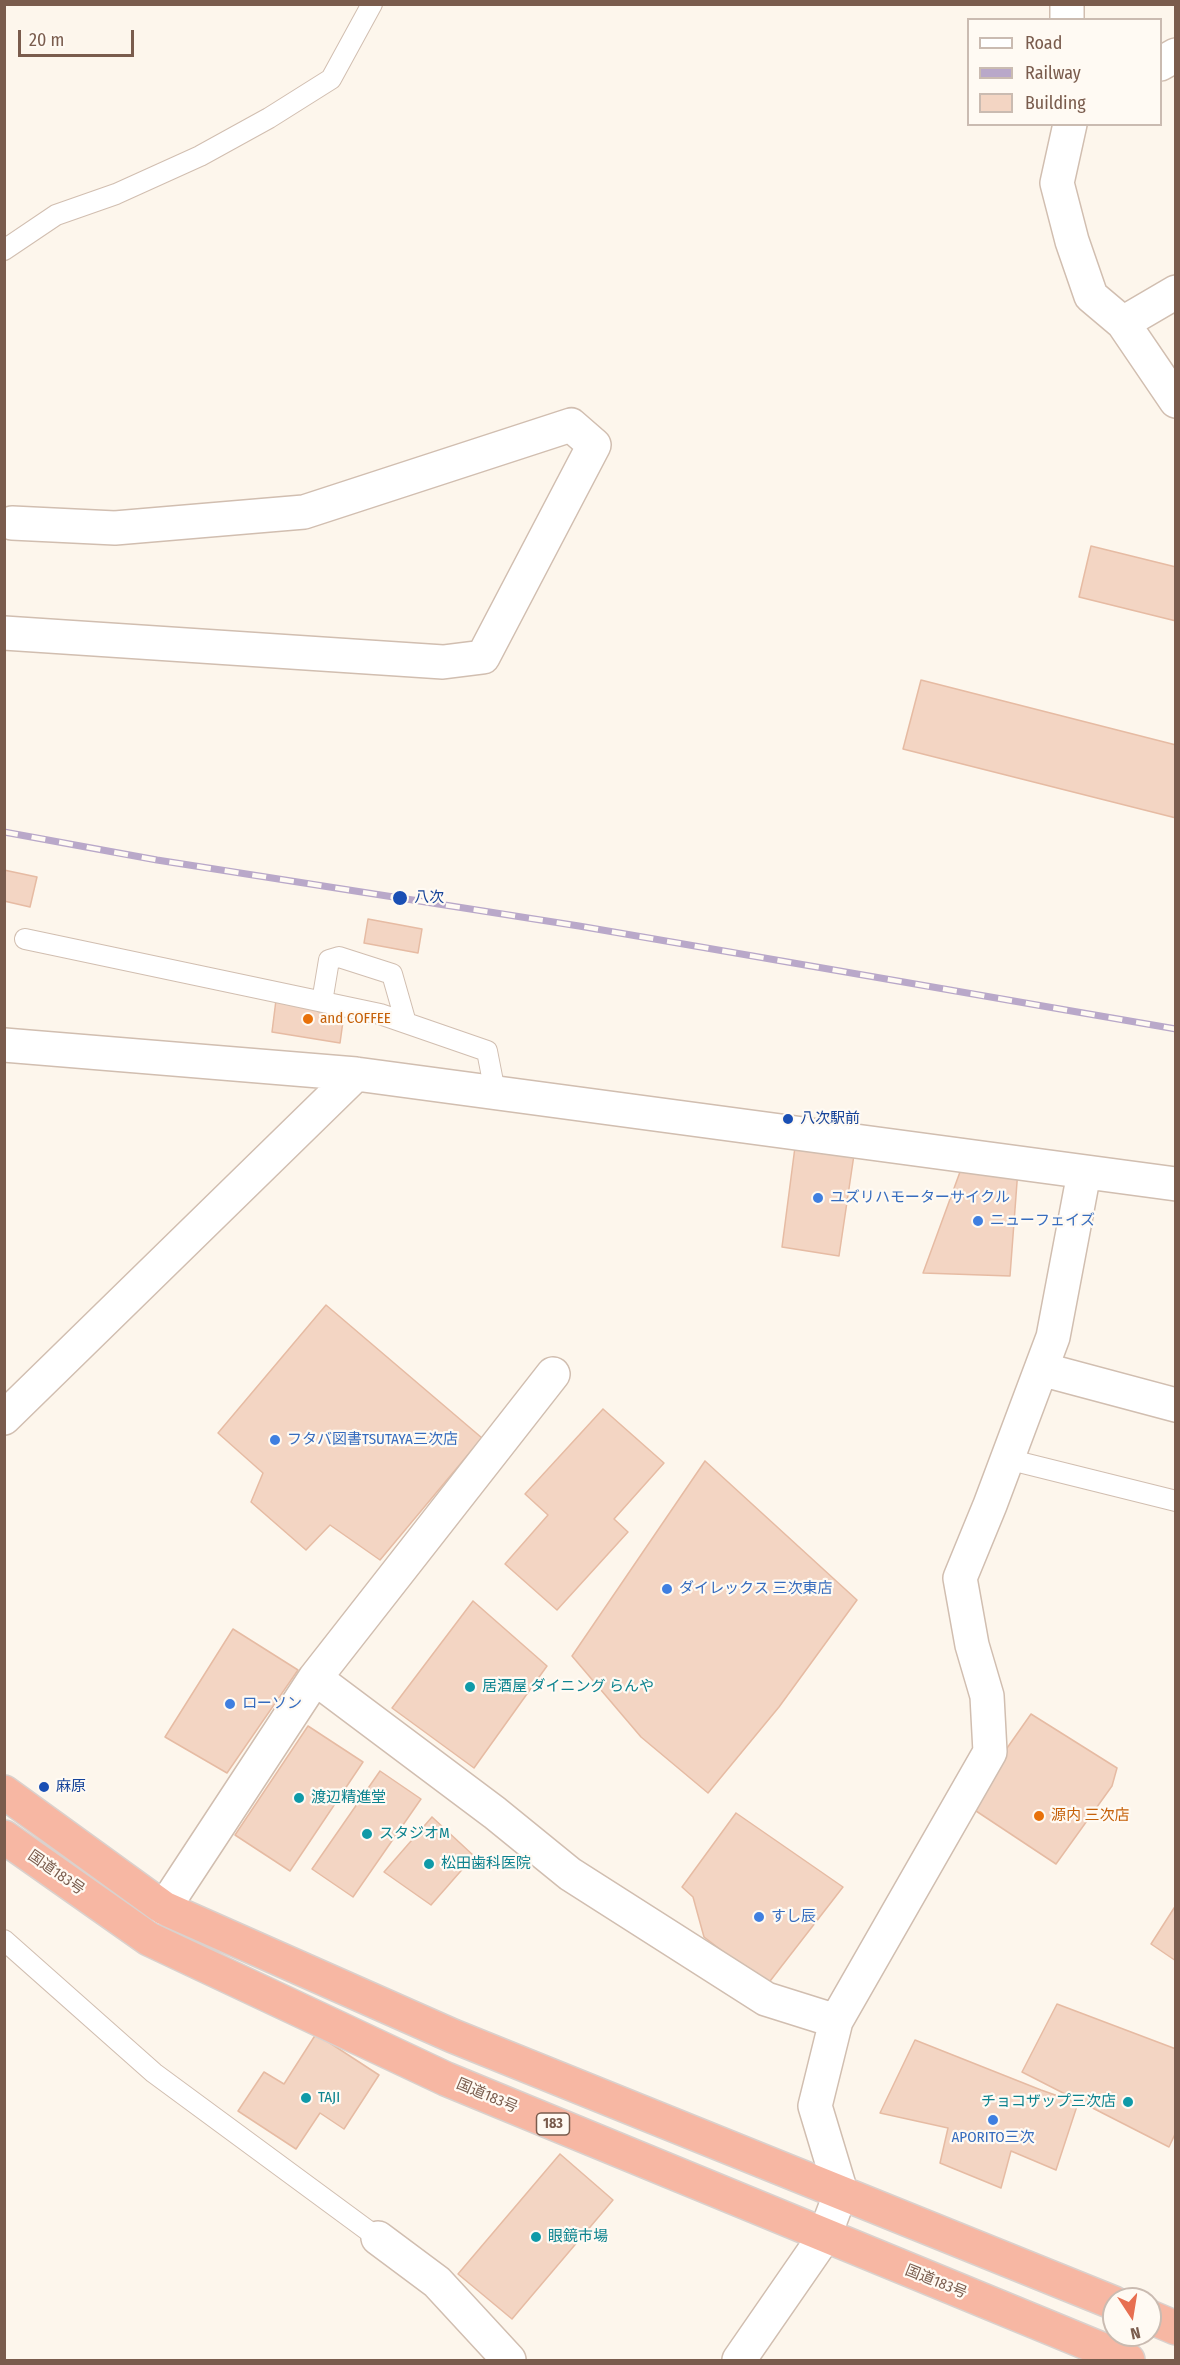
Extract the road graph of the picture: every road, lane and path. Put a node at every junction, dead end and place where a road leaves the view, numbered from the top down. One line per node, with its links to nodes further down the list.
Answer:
1 (372, 4): 5 (lane)
2 (1176, 55): 3 (street)
3 (1162, 62)
4 (1070, 126): 7 (street)
5 (4, 249)
6 (1176, 292): 7 (street)
7 (1123, 323): 8 (street)
8 (1176, 401)
9 (7, 525): 10 (street)
10 (4, 633)
11 (25, 939): 12 (lane)
12 (322, 1002): 13 (lane); 13 (lane)
13 (405, 1023): 16 (lane)
14 (4, 1045): 15 (street)
15 (356, 1074): 16 (street); 22 (street)
16 (495, 1092): 17 (street)
17 (1084, 1173): 18 (street); 19 (street)
18 (1176, 1184)
19 (1041, 1369): 21 (street); 23 (street)
20 (553, 1374): 25 (street)
21 (1176, 1405)
22 (4, 1418)
23 (1007, 1460): 24 (lane); 30 (street)
24 (1176, 1501)
25 (315, 1678): 28 (street); 30 (street)
26 (4, 1792): 28 (highway)
27 (4, 1837): 32 (highway, 国道183号 / 183)
28 (164, 1908): 31 (highway)
29 (4, 1940): 33 (lane)
30 (836, 2021): 31 (street)
31 (841, 2192): 32 (street); 34 (highway)
32 (824, 2237): 38 (street); 39 (highway, 国道183号 / 183)
33 (378, 2238): 37 (street)
34 (1102, 2298)
35 (1162, 2322): 36 (highway)
36 (1176, 2328)
37 (509, 2361)
38 (739, 2361)
39 (1128, 2361)

